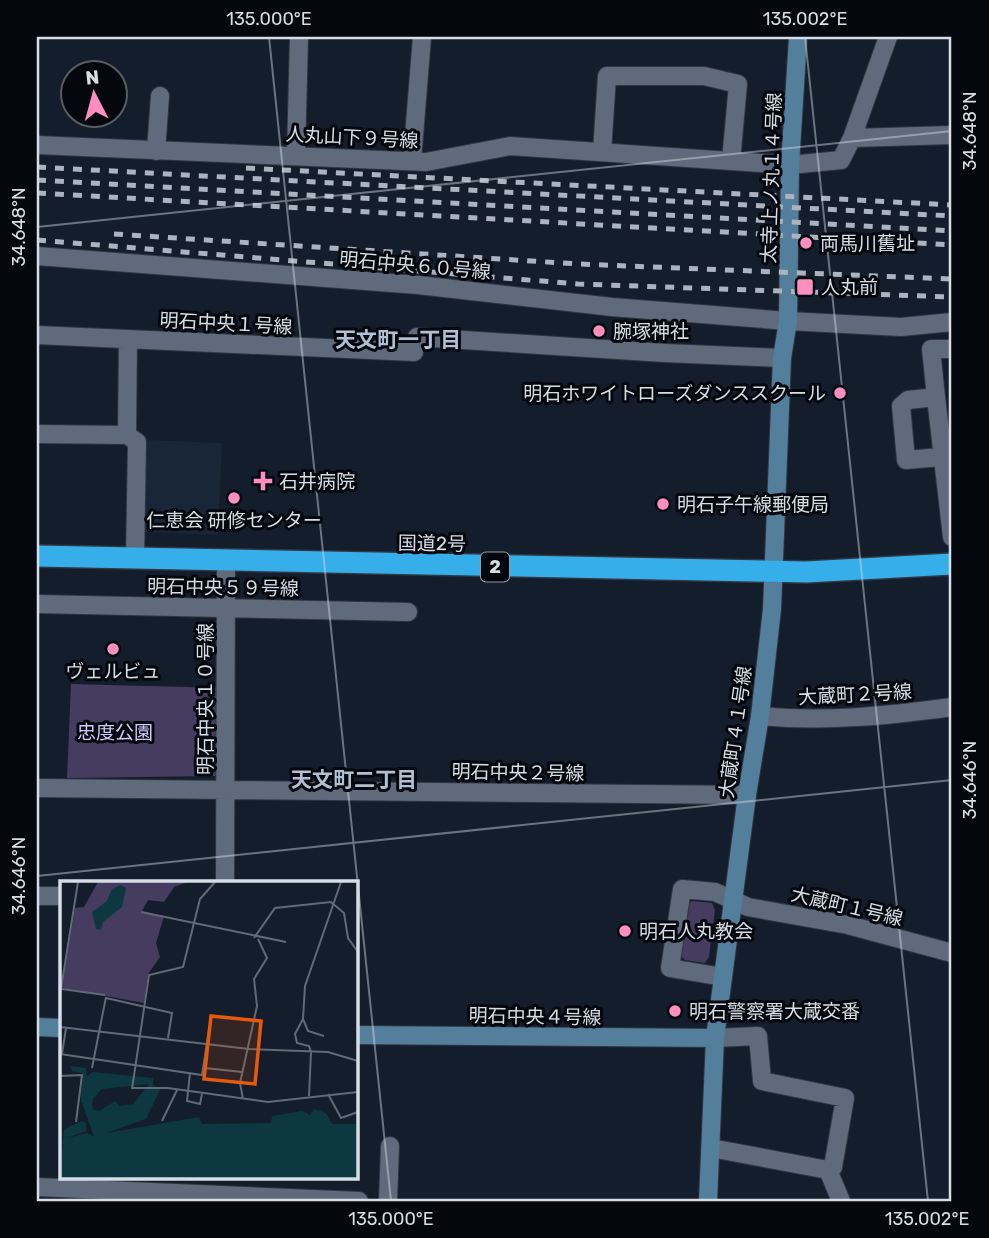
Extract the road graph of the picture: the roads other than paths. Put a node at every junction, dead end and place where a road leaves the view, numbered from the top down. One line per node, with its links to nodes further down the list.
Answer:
1 (299, 37): 11 (street)
2 (422, 37): 12 (street)
3 (798, 37): 14 (street, 太寺上ノ丸１４号線)
4 (888, 37): 7 (street)
5 (160, 96): 9 (street)
6 (952, 135): 7 (street)
7 (852, 138): 14 (street, 人丸山下９号線)
8 (37, 145): 9 (street, 人丸山下９号線)
9 (156, 151): 11 (street, 人丸山下９号線)
10 (602, 152): 12 (street, 人丸山下９号線); 13 (street, 人丸山下９号線); 13 (street)
11 (296, 155): 12 (street, 人丸山下９号線)
12 (412, 161)
13 (731, 161): 14 (street, 人丸山下９号線)
14 (790, 165): 16 (street, 太寺上ノ丸１４号線)
15 (37, 256): 16 (street, 明石中央６０号線)
16 (788, 321): 17 (street, 明石中央６０号線); 21 (street, 太寺上ノ丸１４号線)
17 (952, 323)
18 (37, 335): 19 (street, 明石中央１号線)
19 (128, 339): 21 (street, 明石中央１号線); 24 (street)
20 (952, 349): 22 (street)
21 (782, 358): 31 (street, 大蔵町４１号線)
22 (936, 397): 25 (street); 25 (street)
23 (37, 434): 24 (street)
24 (127, 435): 28 (street)
25 (948, 457): 26 (street)
26 (952, 537)
27 (37, 556): 28 (highway, 国道2号 / 2)
28 (135, 559): 29 (highway, 国道2号 / 2)
29 (226, 561): 31 (highway, 国道2号 / 2); 33 (street, 明石中央１０号線)
30 (952, 564): 31 (highway, 国道2号 / 2)
31 (773, 570): 36 (street, 大蔵町４１号線)
32 (37, 604): 33 (street, 明石中央５９号線)
33 (226, 608): 34 (street, 明石中央５９号線); 38 (street, 明石中央１０号線)
34 (408, 612)
35 (950, 702): 36 (street, 大蔵町２号線)
36 (760, 716): 39 (street, 大蔵町４１号線)
37 (37, 788): 38 (street, 明石中央２号線)
38 (226, 790): 39 (street, 明石中央２号線); 40 (street, 明石中央１０号線)
39 (747, 796): 43 (street, 大蔵町４１号線)
40 (225, 881)
41 (37, 896): 42 (street)
42 (60, 896)
43 (734, 899): 44 (street, 大蔵町１号線); 45 (street, 大蔵町４１号線); 45 (street)
44 (952, 953)
45 (723, 977): 49 (street, 大蔵町４１号線)
46 (37, 1027): 47 (street)
47 (60, 1028)
48 (357, 1035): 49 (street, 明石中央４号線)
49 (715, 1038): 51 (street, 大蔵町４１号線); 52 (street)
50 (390, 1146): 55 (street)
51 (711, 1148): 52 (street); 56 (street, 大蔵町４１号線)
52 (828, 1170): 57 (street)
53 (37, 1187): 54 (street)
54 (359, 1201)
55 (388, 1201)
56 (708, 1201)
57 (841, 1201)

